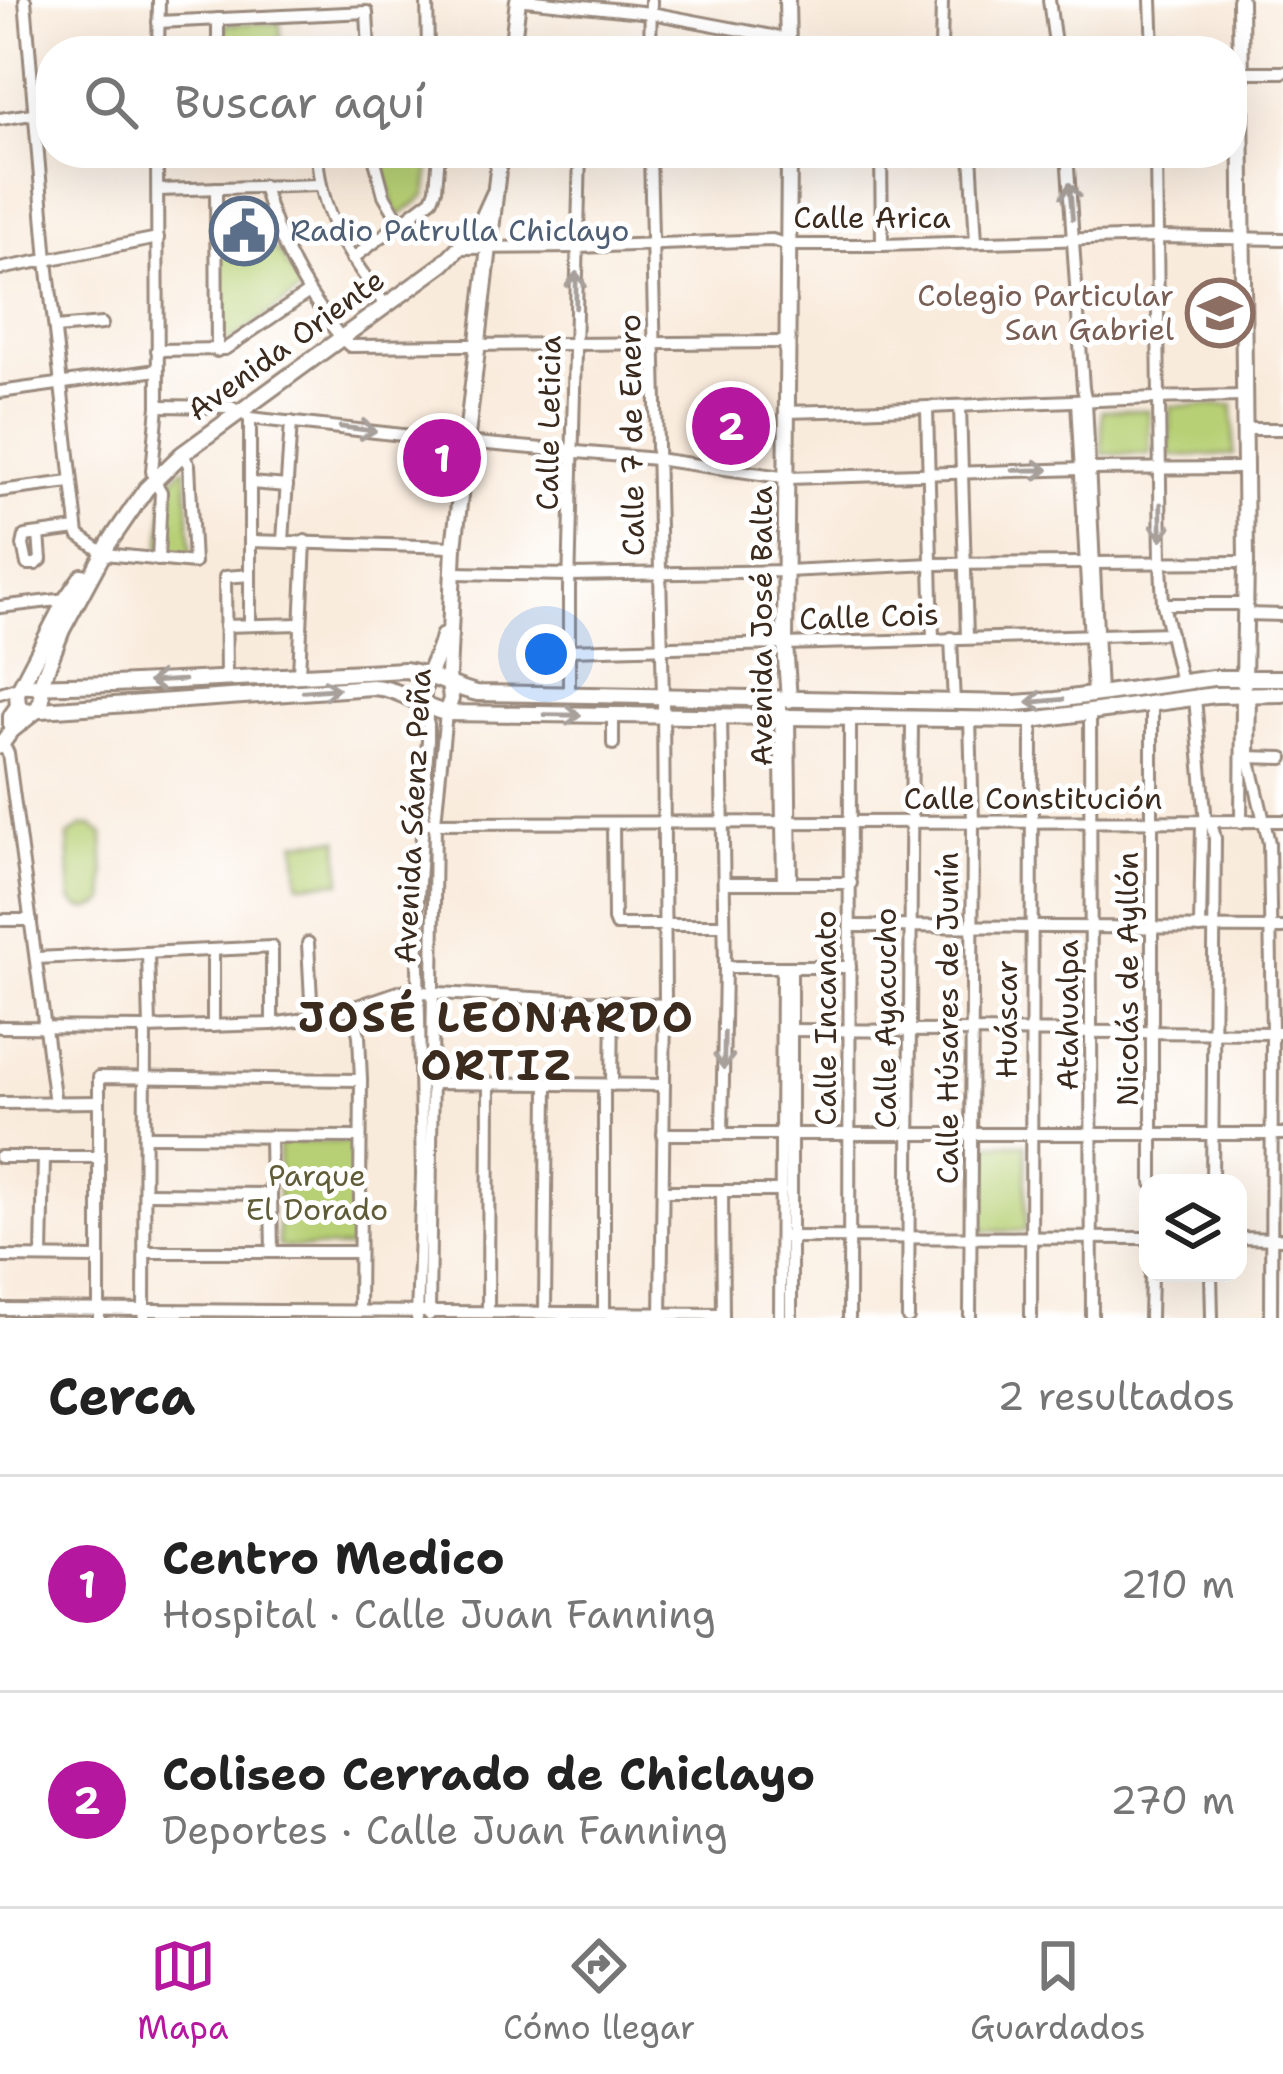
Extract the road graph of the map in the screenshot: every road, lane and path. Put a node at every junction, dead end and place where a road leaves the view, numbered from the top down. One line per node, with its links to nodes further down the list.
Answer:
1 (26, 0): 27 (street)
2 (159, 0): 12 (street)
3 (427, 0): 16 (street)
4 (521, 0): 10 (street); 17 (main road)
5 (787, 0): 20 (main road)
6 (942, 0): 21 (street)
7 (1048, 0): 22 (street)
8 (1151, 0): 23 (street)
9 (1240, 0): 24 (main road)
10 (651, 6): 18 (street); 19 (street)
11 (218, 19): 12 (street); 14 (street); 15 (street)
12 (158, 22): 13 (street)
13 (158, 36)
14 (218, 36)
15 (368, 36)
16 (428, 36)
17 (515, 36)
18 (650, 36)
19 (756, 36)
20 (788, 36)
21 (941, 36)
22 (1054, 36)
23 (1152, 36)
24 (1238, 36)
25 (1247, 72): 26 (street)
26 (1283, 72)
27 (36, 113): 28 (street)
28 (0, 119)
29 (40, 168): 62 (street)
30 (157, 168): 46 (street)
31 (317, 168): 43 (street)
32 (377, 168): 48 (street)
33 (438, 168): 48 (street)
34 (498, 168): 47 (main road, Avenida Sáenz Peña)
35 (580, 168): 60 (street, Calle Leticia)
36 (650, 168): 55 (street, Calle 7 de Enero)
37 (789, 168): 57 (main road, Avenida José Balta)
38 (881, 168): 56 (street)
39 (972, 168): 53 (street)
40 (1068, 168): 54 (street, one-way to 40)
41 (1156, 168): 49 (street)
42 (1239, 168): 51 (main road)
43 (318, 184): 44 (street); 61 (street)
44 (262, 186): 45 (street); 64 (street)
45 (216, 188): 46 (street); 74 (street)
46 (158, 190): 50 (street)
47 (494, 194): 58 (main road, Avenida Sáenz Peña); 59 (main road, Avenida Oriente)
48 (400, 224): 61 (street)
49 (1157, 237): 51 (street, Calle Arica); 54 (street, Calle Arica); 79 (street)
50 (158, 238): 62 (street); 73 (street)
51 (1240, 239): 52 (street, Calle Arica); 78 (main road)
52 (1283, 239)
53 (976, 242): 54 (street, Calle Arica); 56 (street, Calle Arica)
54 (1074, 242): 80 (street)
55 (652, 244): 57 (street, Calle Arica); 60 (street, Calle Arica); 71 (street, Calle 7 de Enero)
56 (882, 244): 57 (street, Calle Arica)
57 (788, 245): 69 (main road, Avenida José Balta)
58 (489, 247): 59 (street, Calle Arica); 60 (street, Calle Arica); 72 (main road, Avenida Sáenz Peña)
59 (461, 248): 65 (main road, Avenida Oriente)
60 (577, 248): 70 (street, Calle Leticia, one-way to 60)
61 (352, 259): 65 (street)
62 (47, 261): 63 (street); 67 (street)
63 (0, 269)
64 (309, 292): 68 (street); 74 (street)
65 (386, 306): 68 (main road, Avenida Oriente)
66 (102, 324): 67 (street)
67 (55, 328): 76 (street)
68 (341, 338): 72 (street); 85 (main road, Avenida Oriente)
69 (786, 342): 71 (street); 84 (main road, Avenida José Balta)
70 (575, 344): 71 (street); 72 (street); 90 (street, Calle Leticia)
71 (654, 344): 92 (street, Calle 7 de Enero)
72 (478, 346): 89 (main road, Avenida Sáenz Peña)
73 (157, 350): 74 (street); 75 (street)
74 (217, 351)
75 (157, 370): 76 (street); 81 (street)
76 (61, 382): 77 (street); 100 (street)
77 (0, 392)
78 (1244, 396): 79 (street); 87 (main road)
79 (1160, 397): 80 (street); 95 (street)
80 (1082, 401): 82 (street); 94 (street)
81 (158, 406): 85 (street); 99 (street)
82 (960, 406): 83 (street); 96 (street)
83 (928, 409): 84 (street); 97 (street)
84 (787, 412): 98 (main road, Avenida José Balta)
85 (246, 414): 86 (street); 91 (main road, Avenida Oriente); 101 (street)
86 (291, 422): 89 (street, one-way to 89); 102 (street)
87 (1244, 429): 88 (street); 93 (main road)
88 (1283, 429)
89 (465, 442): 90 (street); 109 (main road, Avenida Sáenz Peña)
90 (572, 452): 92 (street); 121 (street, Calle Leticia)
91 (182, 454): 99 (main road, Avenida Oriente); 111 (street)
92 (656, 459): 98 (street); 119 (street, Calle 7 de Enero)
93 (1244, 468): 95 (street); 112 (main road)
94 (1085, 469): 95 (street); 96 (street, one-way to 94); 115 (street)
95 (1160, 469): 116 (street, one-way to 116)
96 (962, 472): 97 (street); 114 (street)
97 (929, 473): 98 (street); 113 (street)
98 (788, 478): 117 (main road, Avenida José Balta)
99 (154, 480): 110 (main road, Avenida Oriente); 111 (street)
100 (70, 482): 103 (street); 104 (street)
101 (250, 483): 102 (street); 106 (street)
102 (286, 486): 107 (street)
103 (0, 490)
104 (76, 530): 105 (street); 110 (street)
105 (39, 534)
106 (250, 541): 107 (street); 120 (street)
107 (283, 541): 108 (street)
108 (305, 542): 109 (street); 128 (street)
109 (454, 548): 118 (main road, Avenida Sáenz Peña)
110 (104, 549): 111 (street); 122 (main road, Avenida Oriente); 139 (main road, Avenida Oriente)
111 (158, 560)
112 (1246, 562): 116 (street); 126 (main road)
113 (932, 564): 114 (street); 117 (street); 135 (street)
114 (964, 564): 115 (street); 133 (street)
115 (1090, 564): 116 (street); 132 (street)
116 (1161, 564): 123 (street)
117 (786, 571): 119 (street); 136 (main road, Avenida José Balta)
118 (453, 573): 121 (street); 124 (main road, Avenida Sáenz Peña)
119 (658, 573): 121 (street); 137 (street, Calle 7 de Enero)
120 (250, 575): 129 (street); 130 (street)
121 (570, 575): 138 (street, Calle Leticia)
122 (66, 599): 125 (street); 148 (main road, Avenida Oriente)
123 (1163, 604): 126 (street); 131 (street)
124 (450, 605): 141 (main road, Avenida Sáenz Peña); 147 (main road, Avenida Sáenz Peña)
125 (0, 607)
126 (1246, 609): 127 (street); 142 (main road)
127 (1283, 615)
128 (301, 623): 129 (street); 140 (street)
129 (250, 624): 130 (street)
130 (225, 626): 143 (street)
131 (1170, 633): 132 (street, Calle Cois); 145 (street)
132 (1094, 634): 133 (street, Calle Cois); 152 (street)
133 (967, 637): 134 (street, Calle Cois)
134 (951, 638): 135 (street, Calle Cois); 166 (street, Calle Húsares de Junín)
135 (933, 639): 136 (street, Calle Cois)
136 (785, 644): 137 (street, Calle Cois); 158 (main road, Avenida José Balta)
137 (660, 646): 138 (street, Calle Cois); 156 (street, Calle 7 de Enero)
138 (569, 650): 155 (street, Calle Leticia)
139 (53, 657): 149 (main road, Avenida Oriente); 150 (main road)
140 (298, 674): 141 (main road); 143 (main road)
141 (428, 675): 147 (main road); 160 (main road, Avenida Sáenz Peña)
142 (1245, 677): 144 (main road); 145 (main road); 153 (main road)
143 (226, 678): 150 (main road, one-way to 150)
144 (1283, 678)
145 (1181, 682): 152 (main road)
146 (0, 683): 151 (street)
147 (448, 684): 155 (main road); 165 (main road, Avenida Sáenz Peña)
148 (22, 686): 149 (main road); 151 (street); 161 (main road, Avenida Oriente)
149 (40, 686): 150 (main road); 162 (main road, Avenida Oriente)
150 (73, 686)
151 (1, 693)
152 (1097, 694): 166 (main road, one-way to 166)
153 (1246, 694): 154 (main road); 157 (main road); 176 (street)
154 (1283, 694)
155 (569, 695): 156 (main road)
156 (663, 697): 158 (main road); 168 (street, Calle 7 de Enero)
157 (1195, 698): 159 (main road); 192 (street)
158 (784, 700): 166 (main road); 170 (street, Avenida José Balta)
159 (1152, 704): 164 (main road); 194 (street, Nicolás de Ayllón)
160 (423, 705): 162 (main road, one-way to 160); 165 (main road); 184 (street, Avenida Sáenz Peña)
161 (18, 706): 162 (main road); 163 (street); 174 (main road, Avenida Oriente)
162 (37, 710): 174 (main road)
163 (0, 712)
164 (1090, 712): 173 (main road); 191 (street, Atahualpa)
165 (446, 713): 167 (main road, one-way to 167); 184 (street, Avenida Sáenz Peña)
166 (960, 713): 172 (main road); 173 (main road); 181 (street, Calle Húsares de Junín)
167 (613, 715): 168 (main road); 175 (street)
168 (662, 716): 169 (main road); 193 (street, Calle 7 de Enero)
169 (721, 716): 170 (main road); 186 (street)
170 (785, 717): 171 (main road); 187 (street, Avenida José Balta)
171 (850, 718): 172 (main road); 188 (street, Calle Incanato)
172 (912, 718): 189 (street, Calle Ayacucho)
173 (1032, 720): 190 (street, Huáscar)
174 (4, 740): 179 (street)
175 (613, 744)
176 (1245, 757): 177 (street); 182 (street); 183 (street)
177 (1283, 758)
178 (0, 819): 179 (street)
179 (18, 819): 199 (street)
180 (1283, 821): 183 (street, Calle Constitución)
181 (973, 822): 189 (street, Calle Constitución); 190 (street, Calle Constitución); 204 (street, Calle Húsares de Junín)
182 (1241, 822): 183 (street, Calle Constitución); 192 (street, Calle Constitución)
183 (1264, 822): 209 (street)
184 (428, 823): 185 (street, Calle Constitución); 217 (street, Avenida Sáenz Peña)
185 (613, 823): 193 (street, Calle Constitución); 200 (street)
186 (722, 823): 187 (street, Calle Constitución); 193 (street, Calle Constitución); 195 (street)
187 (787, 823): 188 (street, Calle Constitución); 196 (street, Avenida José Balta)
188 (850, 823): 189 (street, Calle Constitución); 197 (street, Calle Incanato)
189 (912, 823): 203 (street, Calle Ayacucho)
190 (1032, 823): 191 (street, Calle Constitución); 205 (street, Huáscar)
191 (1091, 823): 194 (street, Calle Constitución); 206 (street, Atahualpa)
192 (1206, 823): 194 (street, Calle Constitución); 208 (street)
193 (662, 824): 200 (street, Calle 7 de Enero)
194 (1152, 824): 207 (street, Nicolás de Ayllón)
195 (724, 883): 196 (street); 201 (street)
196 (787, 883): 197 (street)
197 (851, 883): 202 (street, Calle Incanato)
198 (0, 920): 199 (street)
199 (31, 920): 213 (street)
200 (663, 925): 201 (street); 219 (street, Calle 7 de Enero)
201 (724, 925): 216 (street)
202 (851, 926): 203 (street); 215 (street, Calle Incanato)
203 (910, 927): 204 (street); 230 (street, Calle Ayacucho)
204 (973, 927): 205 (street); 231 (street, Calle Húsares de Junín)
205 (1031, 927): 206 (street); 229 (street, Huáscar)
206 (1092, 927): 207 (street); 232 (street, Atahualpa)
207 (1152, 928): 208 (street); 233 (street, Nicolás de Ayllón)
208 (1207, 928): 209 (street); 234 (street)
209 (1276, 928): 235 (street)
210 (308, 944): 221 (street)
211 (213, 950): 212 (street); 222 (street); 223 (street)
212 (148, 953): 213 (street); 226 (street)
213 (36, 958): 225 (street)
214 (787, 967): 215 (street); 216 (street); 227 (street)
215 (850, 967): 228 (street, Calle Incanato)
216 (725, 968): 247 (street, one-way to 247)
217 (424, 991): 218 (street); 220 (street); 238 (street, Avenida Sáenz Peña)
218 (613, 1002): 219 (street); 241 (street)
219 (664, 1005): 242 (street, Calle 7 de Enero)
220 (352, 1007): 221 (street); 237 (street)
221 (312, 1019): 222 (street)
222 (272, 1024): 223 (street)
223 (213, 1026): 226 (street)
224 (0, 1027): 225 (street)
225 (45, 1028): 226 (street); 245 (street)
226 (147, 1028): 236 (street)
227 (786, 1030): 228 (street); 248 (street)
228 (849, 1030): 230 (street); 252 (street, Calle Incanato)
229 (1032, 1030): 231 (street); 232 (street); 255 (street, Huáscar)
230 (910, 1031): 231 (street); 253 (street, Calle Ayacucho)
231 (972, 1031): 254 (street, Calle Húsares de Junín)
232 (1092, 1031): 233 (street); 256 (street, Atahualpa)
233 (1153, 1032): 234 (street); 249 (street, Nicolás de Ayllón)
234 (1214, 1033): 235 (street); 250 (street)
235 (1278, 1033): 251 (street)
236 (146, 1077): 237 (street); 243 (street); 257 (street)
237 (361, 1080): 259 (street)
238 (426, 1083): 239 (street); 295 (street, Avenida Sáenz Peña)
239 (489, 1084): 240 (street); 289 (street)
240 (547, 1084): 241 (street); 290 (street)
241 (608, 1085): 242 (street); 292 (street)
242 (664, 1085): 246 (street, Calle 7 de Enero)
243 (99, 1102): 245 (street); 260 (street)
244 (0, 1103): 245 (street)
245 (55, 1103)
246 (663, 1134): 247 (street); 266 (street, Calle 7 de Enero)
247 (722, 1134): 248 (street)
248 (786, 1134): 252 (street); 265 (street); 272 (street)
249 (1152, 1134): 250 (street); 256 (street); 263 (street, Nicolás de Ayllón)
250 (1213, 1134): 251 (street); 264 (street)
251 (1278, 1134): 278 (street)
252 (849, 1135): 253 (street); 273 (street, Calle Incanato)
253 (909, 1135): 254 (street); 274 (street, Calle Ayacucho)
254 (972, 1135): 255 (street); 270 (street, Calle Húsares de Junín)
255 (1031, 1135): 256 (street); 271 (street, Huáscar)
256 (1091, 1135): 275 (street, Atahualpa)
257 (146, 1136): 258 (street); 268 (street)
258 (270, 1136): 259 (street); 269 (street)
259 (360, 1137): 281 (street)
260 (99, 1156): 262 (street); 284 (street)
261 (0, 1157): 262 (street)
262 (44, 1157): 283 (street)
263 (1152, 1174)
264 (1212, 1174)
265 (782, 1190): 267 (street); 272 (street)
266 (663, 1191): 267 (street); 296 (street, Calle 7 de Enero)
267 (722, 1191): 297 (street)
268 (145, 1193): 269 (street); 279 (street)
269 (271, 1194): 280 (street)
270 (971, 1237): 271 (street); 274 (street); 302 (street, Calle Húsares de Junín)
271 (1032, 1237): 275 (street); 303 (street, Huáscar)
272 (786, 1238): 273 (street); 298 (street); 299 (street)
273 (850, 1238): 274 (street); 300 (street, Calle Incanato)
274 (908, 1238): 301 (street, Calle Ayacucho)
275 (1093, 1238): 276 (street); 304 (street, Atahualpa)
276 (1139, 1238)
277 (1247, 1238): 278 (street)
278 (1278, 1238): 307 (street)
279 (145, 1252): 280 (street); 293 (street)
280 (272, 1252): 281 (street)
281 (358, 1252): 288 (street)
282 (0, 1257): 283 (street)
283 (42, 1257): 284 (street)
284 (99, 1258): 291 (street)
285 (1150, 1282): 305 (street)
286 (1211, 1282): 306 (street)
287 (0, 1309): 291 (street)
288 (359, 1311): 294 (street); 295 (street)
289 (488, 1312): 290 (street); 295 (street)
290 (545, 1312): 292 (street)
291 (99, 1313): 293 (street)
292 (604, 1313): 296 (street)
293 (144, 1314): 294 (street)
294 (203, 1314)
295 (423, 1315)
296 (661, 1316): 297 (street)
297 (723, 1316)
298 (780, 1318)
299 (791, 1318)
300 (849, 1318)
301 (908, 1318)
302 (970, 1318)
303 (1030, 1318)
304 (1092, 1318)
305 (1150, 1318)
306 (1212, 1318)
307 (1271, 1318)

